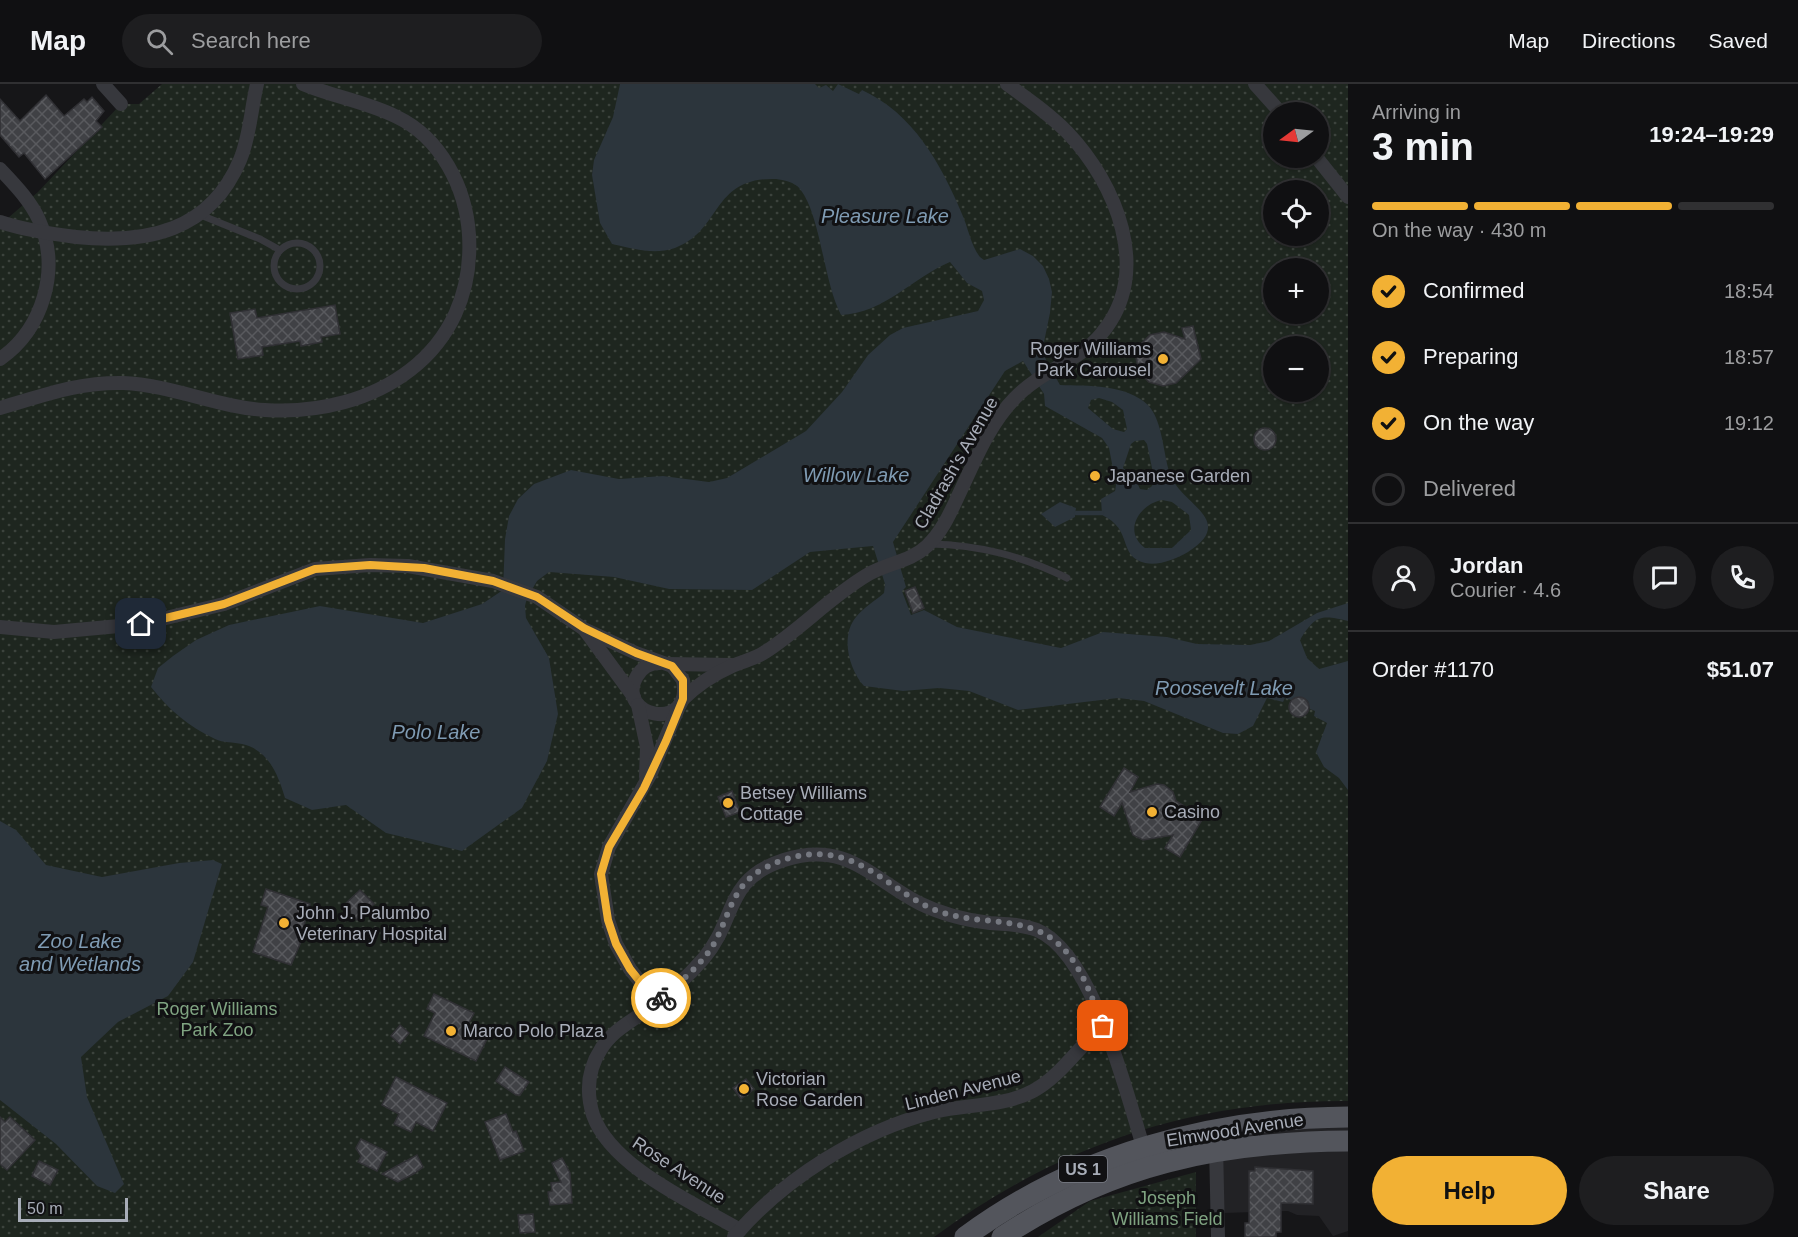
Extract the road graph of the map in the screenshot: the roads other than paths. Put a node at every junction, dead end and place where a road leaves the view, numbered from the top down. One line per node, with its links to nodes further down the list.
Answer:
1 (103, 84): 7 (street)
2 (257, 84): 11 (street)
3 (303, 84): 16 (street)
4 (1007, 84): 17 (street, Cladrash's Avenue)
5 (1255, 84): 6 (street)
6 (1271, 102)
7 (121, 104)
8 (1325, 168): 10 (street)
9 (0, 169): 13 (street)
10 (1348, 197)
11 (198, 214): 13 (street); 14 (lane)
12 (0, 222): 13 (street)
13 (44, 232): 15 (street)
14 (280, 250): 14 (lane)
15 (0, 359)
16 (0, 408)
17 (930, 544): 18 (lane); 22 (street, Cladrash's Avenue)
18 (1067, 578)
19 (0, 627): 20 (street)
20 (584, 628): 21 (street); 24 (street)
21 (664, 663): 22 (street, Cladrash's Avenue); 23 (street); 24 (street)
22 (734, 665): 23 (street, Cladrash's Avenue)
23 (682, 700): 24 (street); 25 (street)
24 (637, 702): 25 (street)
25 (644, 788): 26 (street)
26 (656, 1002): 27 (street, Rose Avenue); 32 (street, Rose Avenue)
27 (1103, 1026): 31 (street, Rose Avenue); 32 (street, Linden Avenue)
28 (1348, 1117): 29 (main road, Elmwood Avenue / US 1)
29 (1215, 1140): 30 (main road, Elmwood Avenue / US 1); 31 (main road, Elmwood Avenue / US 1); 35 (street)
30 (1348, 1142)
31 (1147, 1157): 33 (main road, Elmwood Avenue / US 1); 34 (main road, Elmwood Avenue / US 1)
32 (737, 1234)
33 (965, 1237)
34 (1002, 1237)
35 (1218, 1237)

